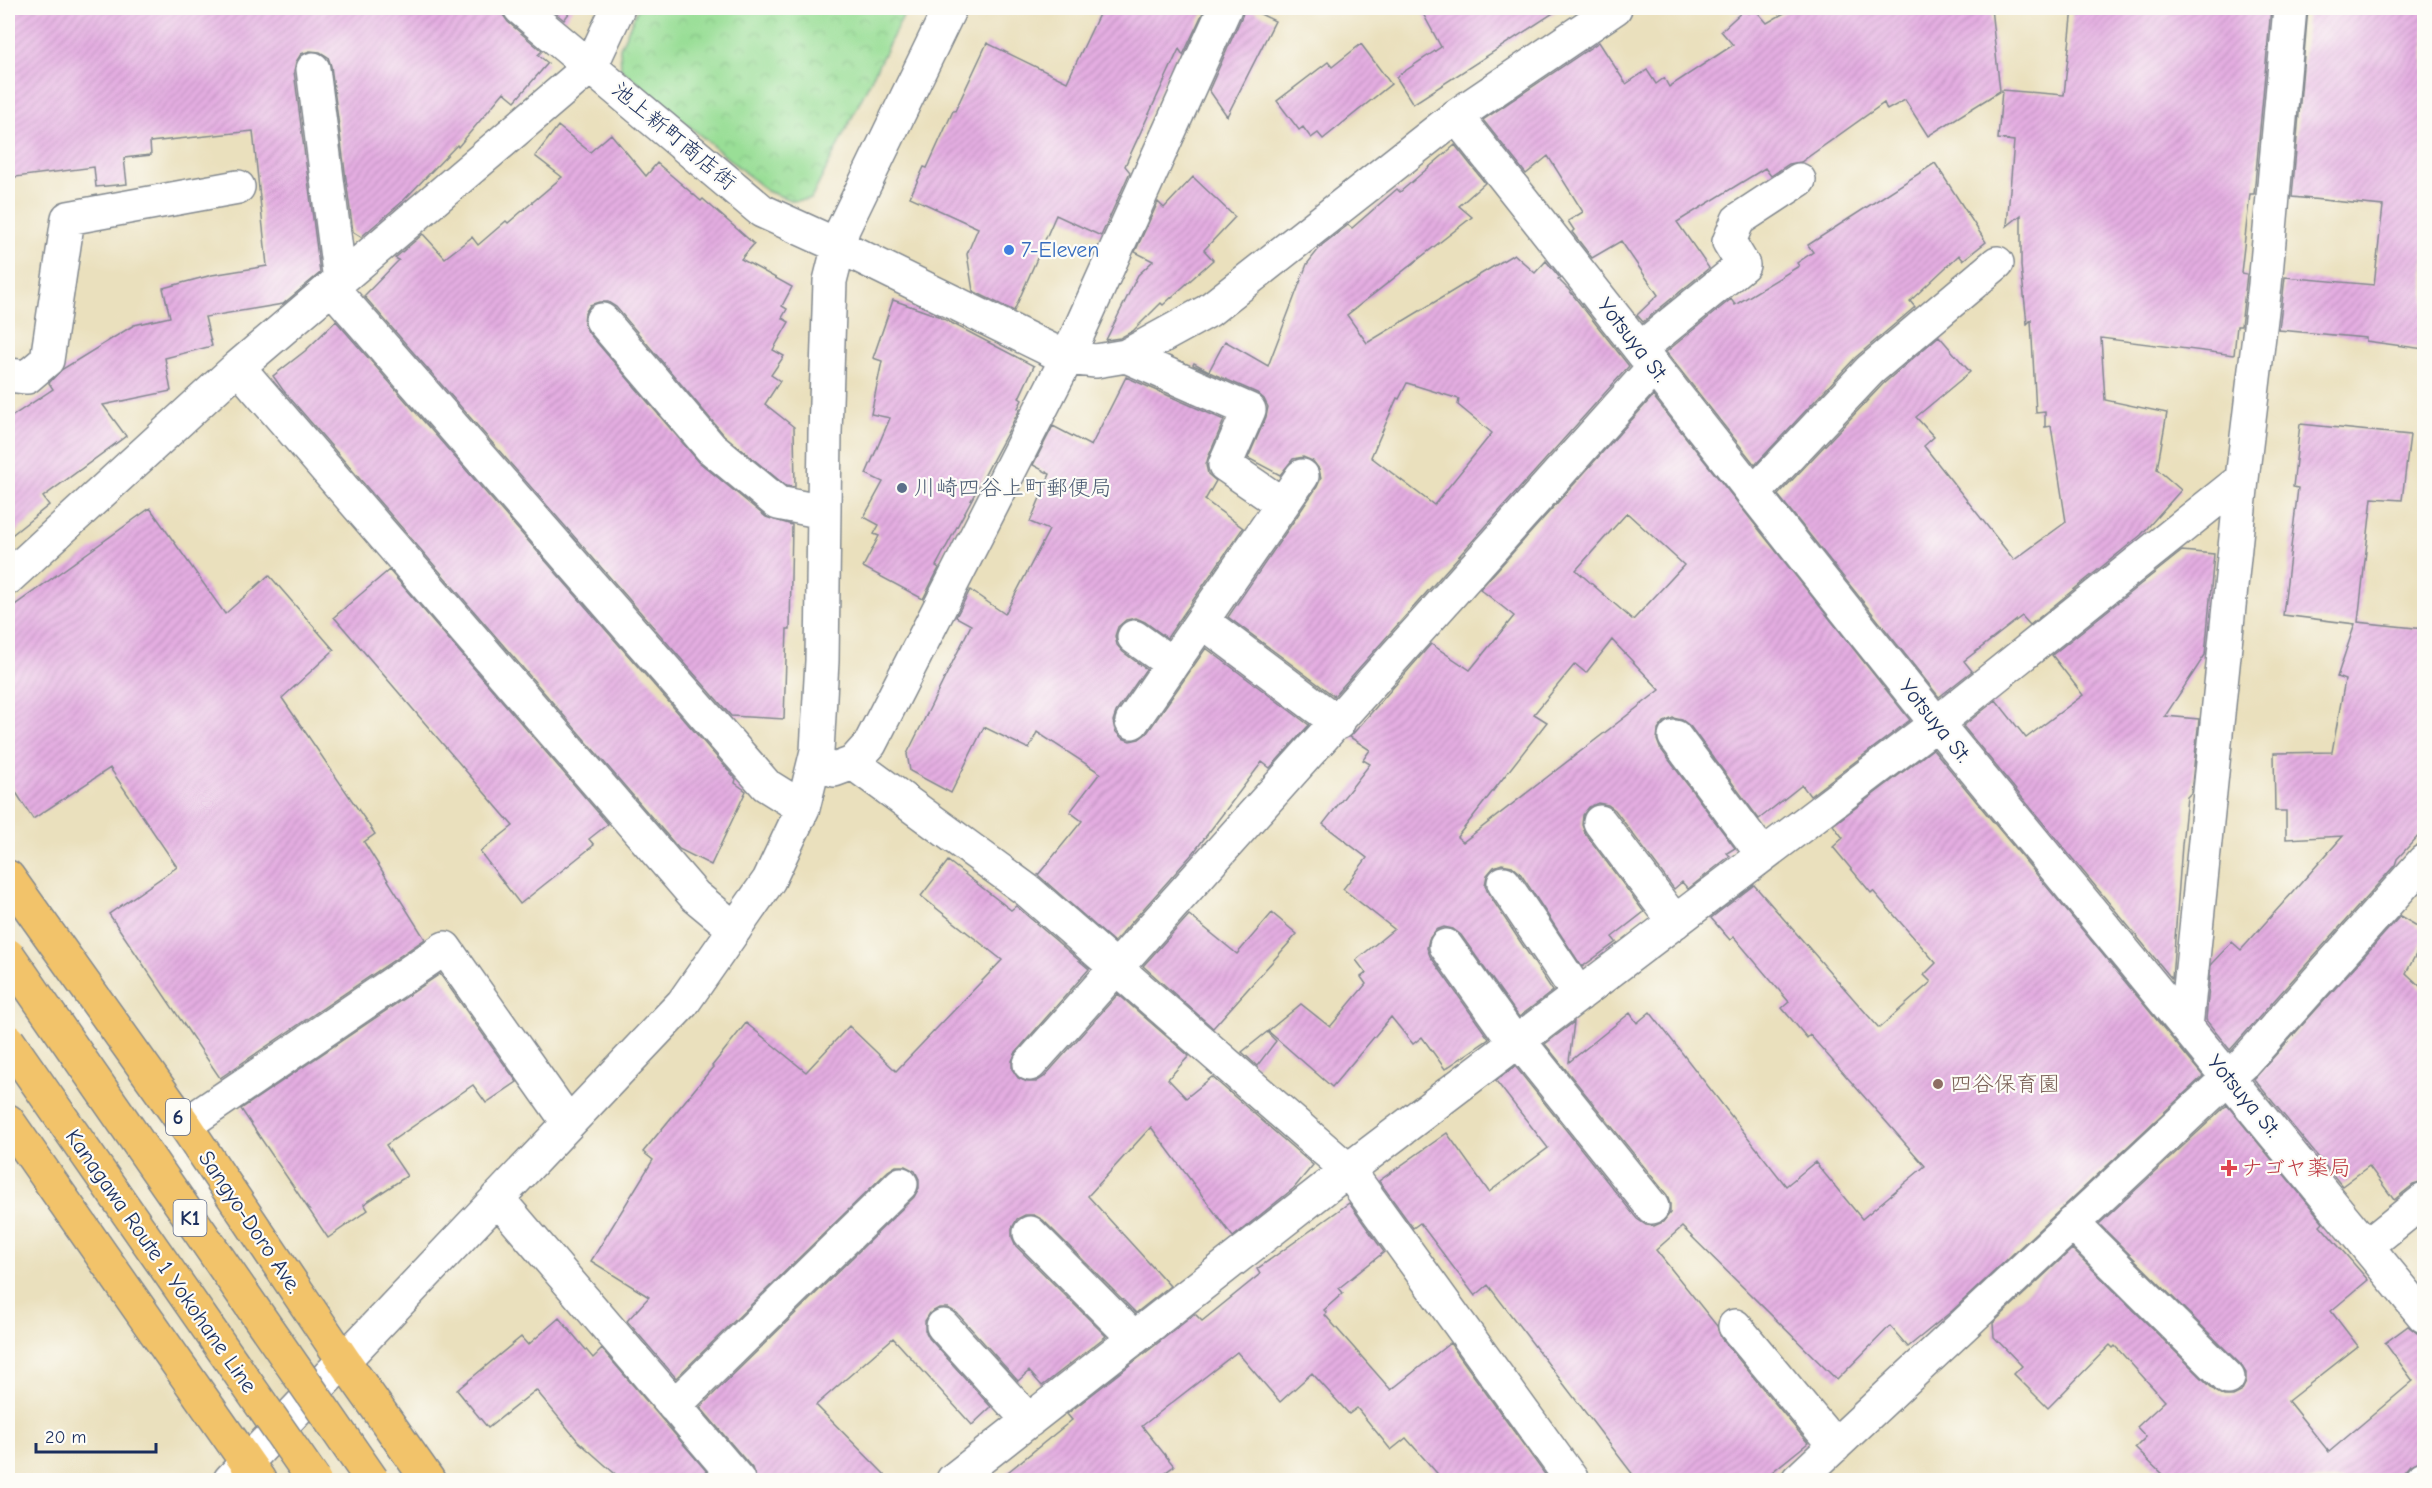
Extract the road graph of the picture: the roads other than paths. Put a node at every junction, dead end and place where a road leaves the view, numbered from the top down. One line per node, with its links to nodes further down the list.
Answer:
1 (520, 8): 7 (street, 池上新町商店街)
2 (618, 8): 7 (street)
3 (950, 8): 12 (street)
4 (1225, 8): 18 (street)
5 (2290, 8): 22 (street)
6 (1609, 9): 9 (street)
7 (591, 66): 12 (street, 池上新町商店街); 14 (street)
8 (313, 69): 14 (street)
9 (1456, 116): 16 (street); 17 (street, Yotsuya St.)
10 (1799, 180): 17 (street)
11 (238, 187): 20 (street)
12 (839, 246): 18 (street, 池上新町商店街); 25 (street)
13 (1997, 263): 23 (street)
14 (336, 284): 19 (street); 35 (street)
15 (602, 320): 25 (street)
16 (1125, 356): 18 (street); 24 (street)
17 (1647, 357): 23 (street, Yotsuya St.); 31 (street)
18 (1067, 358): 34 (street)
19 (237, 367): 26 (street); 42 (street)
20 (8, 375)
21 (1302, 476): 24 (street)
22 (2242, 478): 32 (street); 47 (street)
23 (1753, 494): 32 (street, Yotsuya St.)
24 (1282, 504): 27 (street)
25 (824, 512): 35 (street)
26 (8, 578)
27 (1202, 621): 29 (street); 31 (street)
28 (1134, 637): 29 (street)
29 (1172, 664): 30 (street)
30 (1132, 722)
31 (1338, 723): 45 (street)
32 (1937, 723): 37 (street); 47 (street, Yotsuya St.)
33 (1675, 737): 37 (street)
34 (853, 763): 35 (street); 45 (street)
35 (806, 794): 42 (street)
36 (1600, 822): 41 (street)
37 (1763, 855): 41 (street)
38 (2424, 861): 51 (street)
39 (8, 877): 54 (main road, Sangyo-Doro Ave. / 6)
40 (1504, 883): 46 (street)
41 (1675, 922): 46 (street)
42 (735, 929): 53 (street)
43 (1446, 946): 49 (street)
44 (8, 955): 75 (main road, K1, bridge)
45 (1118, 969): 50 (street); 55 (street)
46 (1579, 995): 49 (street)
47 (2186, 1027): 51 (street, Yotsuya St.)
48 (8, 1041): 74 (main road, Kanagawa Route 1 Yokohane Line / K1, bridge)
49 (1517, 1042): 55 (street); 59 (street)
50 (1030, 1064)
51 (2228, 1077): 60 (street); 62 (street, Yotsuya St.)
52 (8, 1121): 72 (main road)
53 (568, 1122): 54 (street); 57 (street)
54 (185, 1125): 67 (main road, Sangyo-Doro Ave. / 6)
55 (1348, 1170): 66 (street); 73 (street)
56 (901, 1184): 69 (street)
57 (497, 1198): 67 (street); 69 (street)
58 (2424, 1200): 62 (street)
59 (1652, 1207)
60 (2072, 1223): 68 (street); 71 (street)
61 (1030, 1233): 66 (street)
62 (2367, 1246): 63 (street, Yotsuya St.)
63 (2424, 1316)
64 (943, 1326): 70 (street)
65 (1735, 1326): 71 (street)
66 (1134, 1338): 70 (street)
67 (344, 1361): 72 (street); 76 (main road, Sangyo-Doro Ave. / 6)
68 (2228, 1378)
69 (674, 1406): 77 (street)
70 (1029, 1421): 78 (street)
71 (1835, 1446): 79 (street)
72 (245, 1474)
73 (1568, 1479)
74 (314, 1480)
75 (372, 1480)
76 (428, 1480)
77 (738, 1480)
78 (953, 1480)
79 (1797, 1480)

